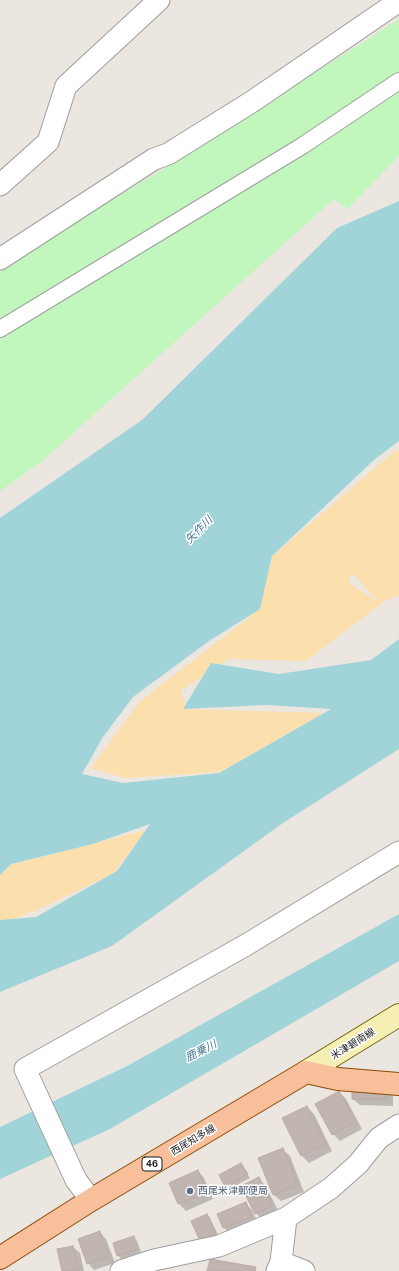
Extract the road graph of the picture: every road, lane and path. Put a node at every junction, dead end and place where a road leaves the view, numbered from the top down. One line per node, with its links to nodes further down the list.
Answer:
1 (159, 0): 4 (street)
2 (399, 1): 5 (street)
3 (399, 81): 6 (street)
4 (0, 185)
5 (0, 259)
6 (0, 329)
7 (399, 852): 12 (street)
8 (399, 1015): 9 (main road, 米津碧南線)
9 (306, 1072): 10 (main road); 12 (main road, 西尾知多線 / 46)
10 (399, 1084)
11 (399, 1125): 13 (street)
12 (91, 1200): 14 (main road, 西尾知多線 / 46)
13 (286, 1218): 15 (street); 16 (street)
14 (0, 1258)
15 (279, 1267): 17 (street)
16 (120, 1271)
17 (304, 1271)

